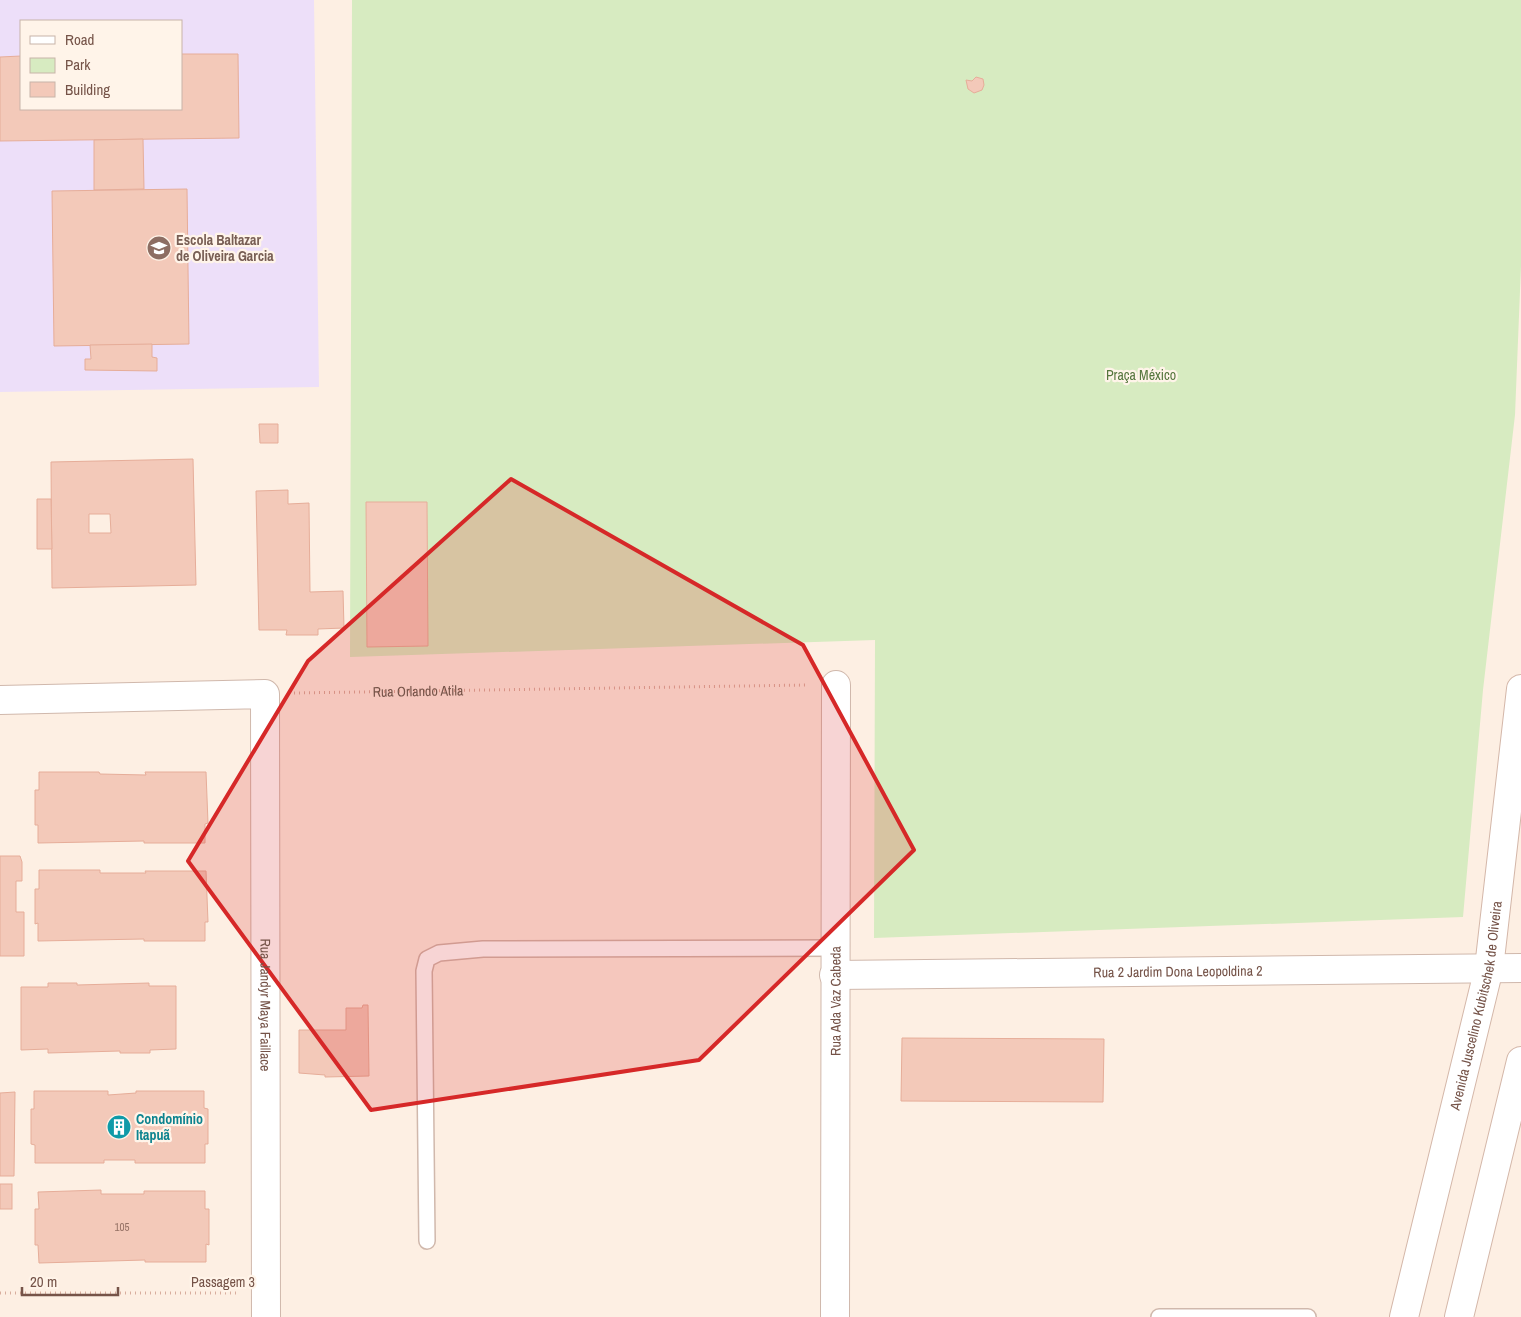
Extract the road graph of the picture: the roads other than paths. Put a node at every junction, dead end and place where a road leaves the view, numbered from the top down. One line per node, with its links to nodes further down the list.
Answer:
1 (836, 685): 4 (street, Rua Ada Vaz Cabeda)
2 (1521, 689): 5 (street, Avenida Juscelino Kubitschek de Oliveira)
3 (0, 700): 10 (street, Rua Jandyr Maya Faillace)
4 (835, 948): 7 (street, Rua Ada Vaz Cabeda); 9 (lane)
5 (1490, 968): 6 (street, Rua 2 Jardim Dona Leopoldina 2); 7 (street, Rua 2 Jardim Dona Leopoldina 2); 14 (street, Avenida Juscelino Kubitschek de Oliveira)
6 (1521, 968)
7 (834, 975): 11 (street, Rua Ada Vaz Cabeda)
8 (1521, 1060): 15 (street)
9 (428, 1241)
10 (266, 1305)
11 (835, 1317)
12 (1159, 1317): 13 (lane)
13 (1308, 1317)
14 (1404, 1317)
15 (1458, 1317)

